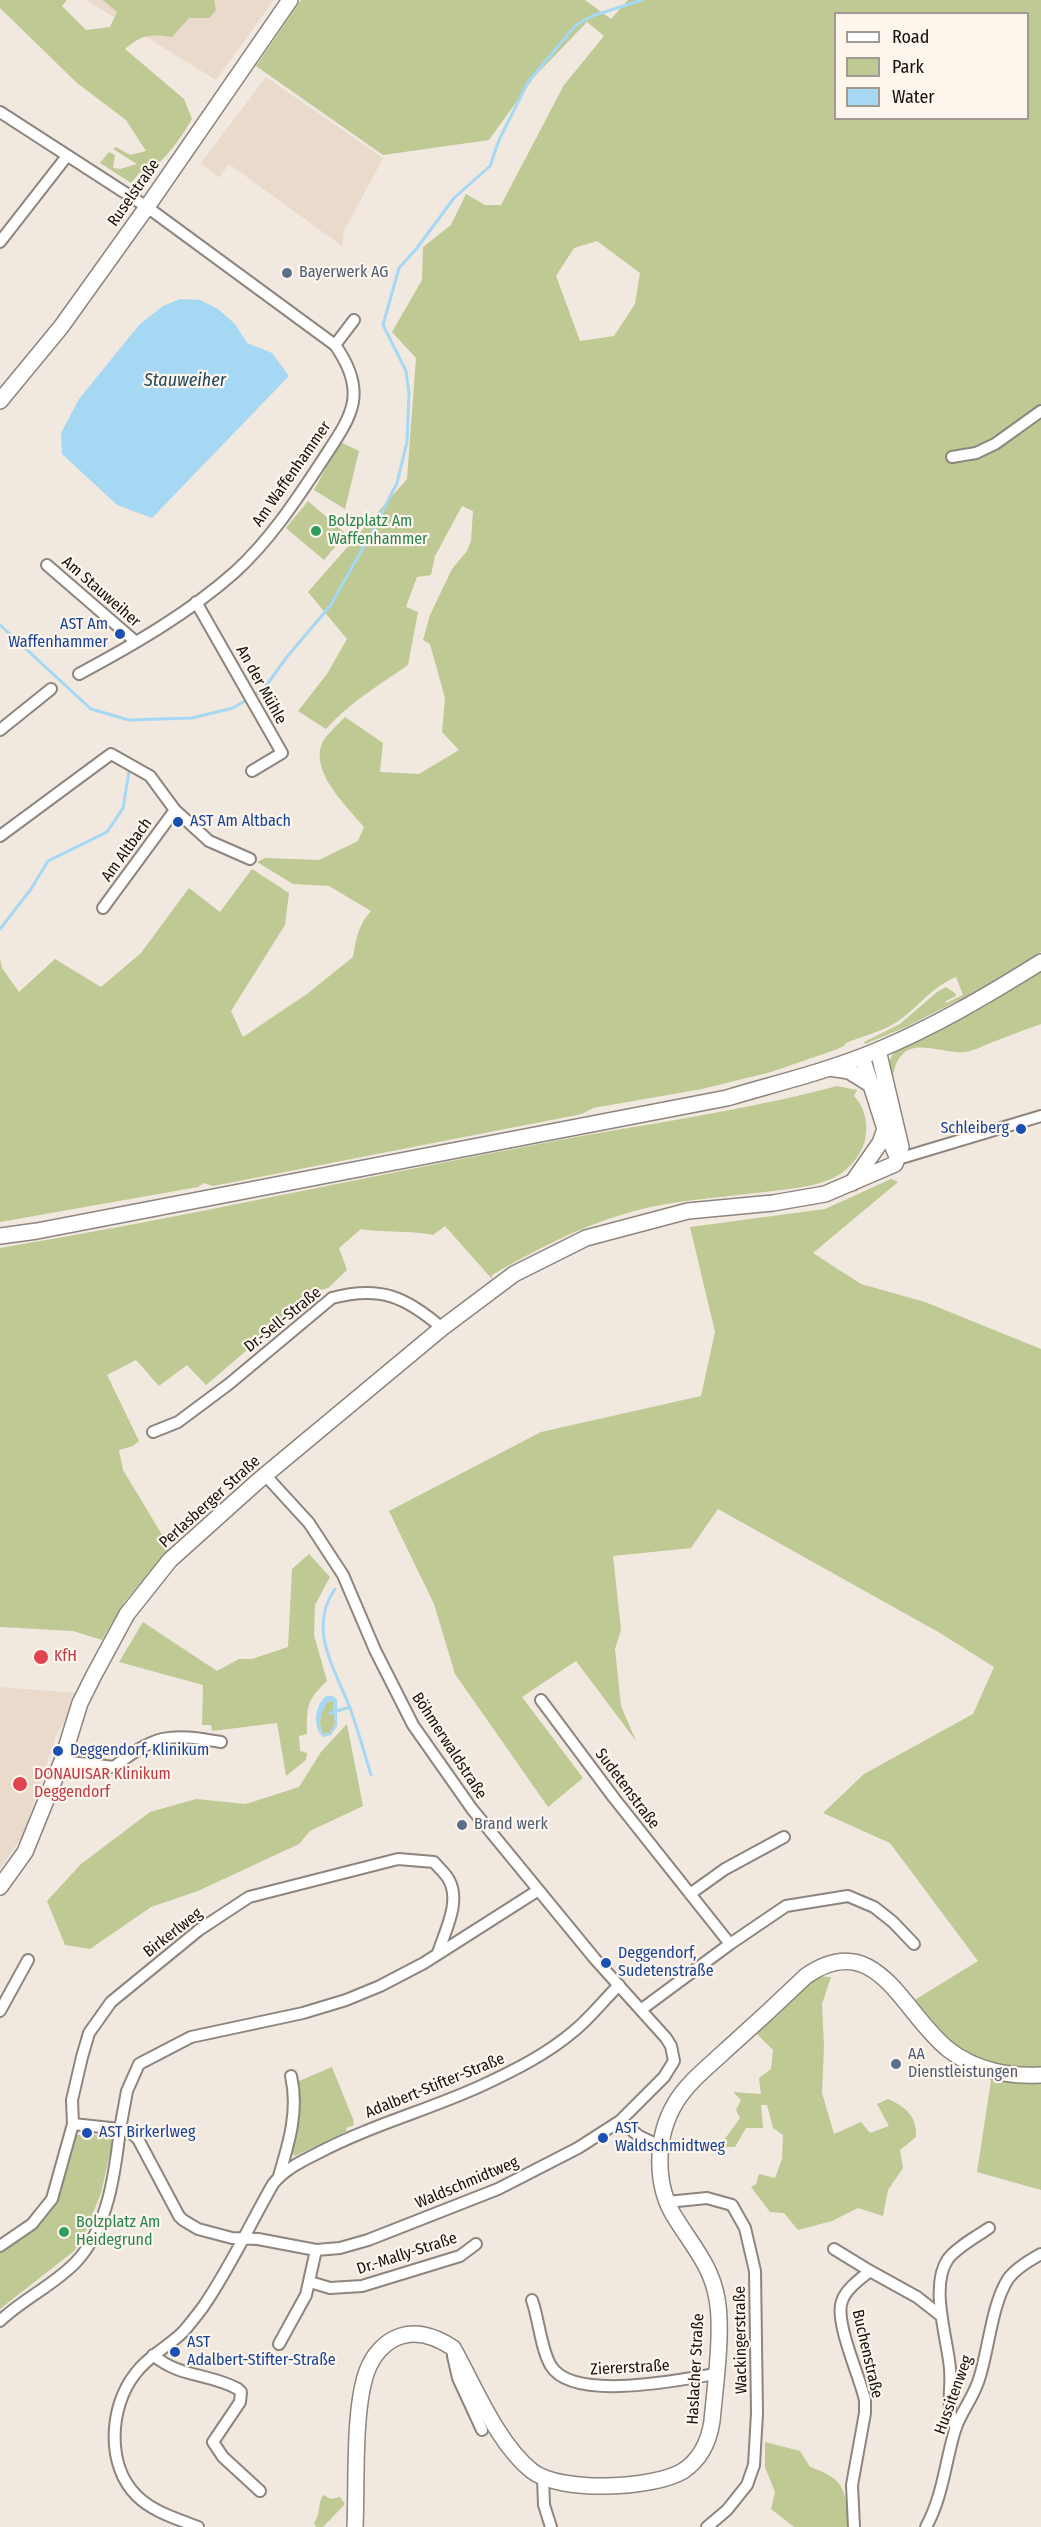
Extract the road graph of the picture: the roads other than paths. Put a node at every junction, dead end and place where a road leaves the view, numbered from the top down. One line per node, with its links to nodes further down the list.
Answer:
1 (290, 0): 4 (street, Ruselstraße)
2 (0, 112): 3 (street, Am Waffenhammer)
3 (67, 156): 4 (street, Am Waffenhammer); 5 (street)
4 (147, 207): 7 (street, Am Waffenhammer); 8 (street, Ruselstraße)
5 (0, 242)
6 (354, 320): 7 (street)
7 (335, 345): 12 (street, Am Waffenhammer)
8 (0, 401)
9 (1041, 411): 10 (street)
10 (952, 457)
11 (47, 565): 13 (street, Am Stauweiher)
12 (196, 602): 13 (street, Am Waffenhammer); 17 (street, An der Mühle)
13 (136, 642): 14 (street, Am Waffenhammer)
14 (79, 674)
15 (51, 689): 16 (street)
16 (0, 730)
17 (252, 771)
18 (175, 810): 19 (street); 20 (street); 21 (street, Am Altbach)
19 (0, 836)
20 (250, 859)
21 (103, 908)
22 (1041, 962): 23 (street)
23 (878, 1050): 24 (street); 29 (street)
24 (862, 1057): 25 (street); 26 (street)
25 (829, 1068): 26 (street); 31 (street)
26 (873, 1086): 28 (street)
27 (1041, 1116): 29 (street)
28 (885, 1130): 29 (street); 30 (street)
29 (898, 1159): 30 (street, Perlasberger Straße)
30 (852, 1183): 32 (street, Perlasberger Straße)
31 (0, 1236)
32 (442, 1328): 33 (street, Dr.-Sell-Straße); 34 (street, Perlasberger Straße)
33 (153, 1432)
34 (266, 1476): 37 (street, Perlasberger Straße); 40 (street, Böhmerwaldstraße)
35 (541, 1700): 41 (street, Sudetenstraße)
36 (221, 1742): 37 (street)
37 (62, 1761): 39 (street, Perlasberger Straße)
38 (784, 1837): 41 (street)
39 (0, 1887)
40 (537, 1891): 44 (street); 46 (street, Böhmerwaldstraße)
41 (690, 1894): 42 (street, Sudetenstraße)
42 (730, 1944): 43 (street); 47 (street)
43 (914, 1944)
44 (438, 1953): 52 (street, Birkerlweg); 53 (street)
45 (28, 1960): 48 (street)
46 (619, 1985): 47 (street, Böhmerwaldstraße); 55 (street, Adalbert-Stifter-Straße)
47 (642, 2009): 51 (street, Waldschmidtweg)
48 (0, 2011)
49 (1041, 2075): 54 (street, Haslacher Straße)
50 (291, 2076): 55 (street, Adalbert-Stifter-Straße)
51 (620, 2121): 54 (street); 62 (street, Waldschmidtweg)
52 (73, 2124): 53 (street); 60 (street, Birkerlweg)
53 (120, 2129): 58 (street, Waldschmidtweg); 68 (street)
54 (660, 2146): 56 (street, Haslacher Straße)
55 (279, 2176): 58 (street, Adalbert-Stifter-Straße)
56 (667, 2202): 72 (street, Haslacher Straße); 80 (street, Wackingerstraße)
57 (989, 2228): 67 (street)
58 (242, 2238): 62 (street, Waldschmidtweg); 71 (street, Adalbert-Stifter-Straße)
59 (476, 2244): 65 (street, Dr.-Mally-Straße)
60 (0, 2246)
61 (834, 2249): 64 (street)
62 (316, 2250): 65 (street)
63 (1041, 2254): 73 (street, Hussitenweg)
64 (870, 2271): 67 (street); 81 (street, Buchenstraße)
65 (310, 2282): 69 (street)
66 (532, 2300): 72 (street, Ziererstraße)
67 (940, 2315): 73 (street)
68 (0, 2321)
69 (279, 2344)
70 (451, 2347): 74 (street); 75 (street, Haslacher Straße); 78 (street)
71 (153, 2355): 76 (street); 77 (street, Adalbert-Stifter-Straße)
72 (715, 2374): 75 (street, Haslacher Straße)
73 (956, 2428): 82 (street, Hussitenweg)
74 (482, 2430)
75 (543, 2477): 79 (street)
76 (260, 2491)
77 (198, 2527)
78 (355, 2527)
79 (551, 2527)
80 (707, 2527)
81 (854, 2527)
82 (926, 2527)

